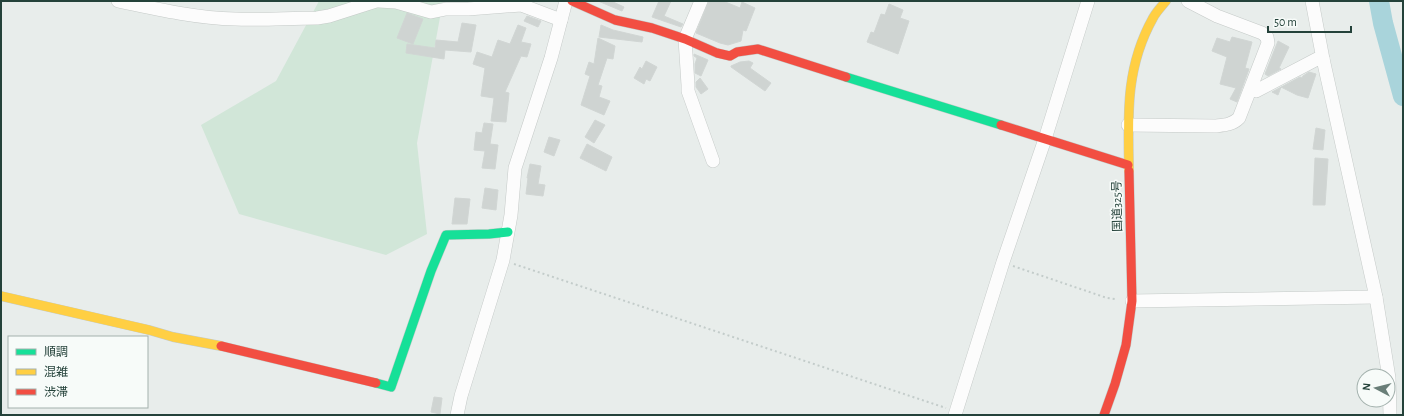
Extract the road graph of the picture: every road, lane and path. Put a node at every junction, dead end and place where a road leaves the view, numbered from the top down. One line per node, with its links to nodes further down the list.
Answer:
1 (118, 1): 2 (street)
2 (378, 1): 10 (street)
3 (566, 1): 10 (street)
4 (572, 1): 11 (main road)
5 (701, 1): 11 (street)
6 (1088, 1): 15 (street)
7 (1166, 1): 14 (main road, 国道325号)
8 (1188, 1): 13 (street)
9 (1312, 1): 12 (street)
10 (561, 20): 18 (street)
11 (685, 39): 15 (main road); 16 (street)
12 (1323, 59): 13 (street); 22 (street)
13 (1251, 89): 14 (street)
14 (1128, 125): 17 (main road, 国道325号)
15 (1045, 139): 17 (main road); 20 (street)
16 (713, 161)
17 (1128, 165): 23 (main road, 国道325号)
18 (508, 232): 19 (street); 21 (main road)
19 (503, 260): 24 (path); 25 (street)
20 (1002, 262): 23 (path); 24 (street)
21 (1, 296)
22 (1376, 297): 23 (street); 27 (street)
23 (1132, 301): 26 (main road, 国道325号)
24 (955, 413)
25 (457, 415)
26 (1104, 415)
27 (1390, 415)

